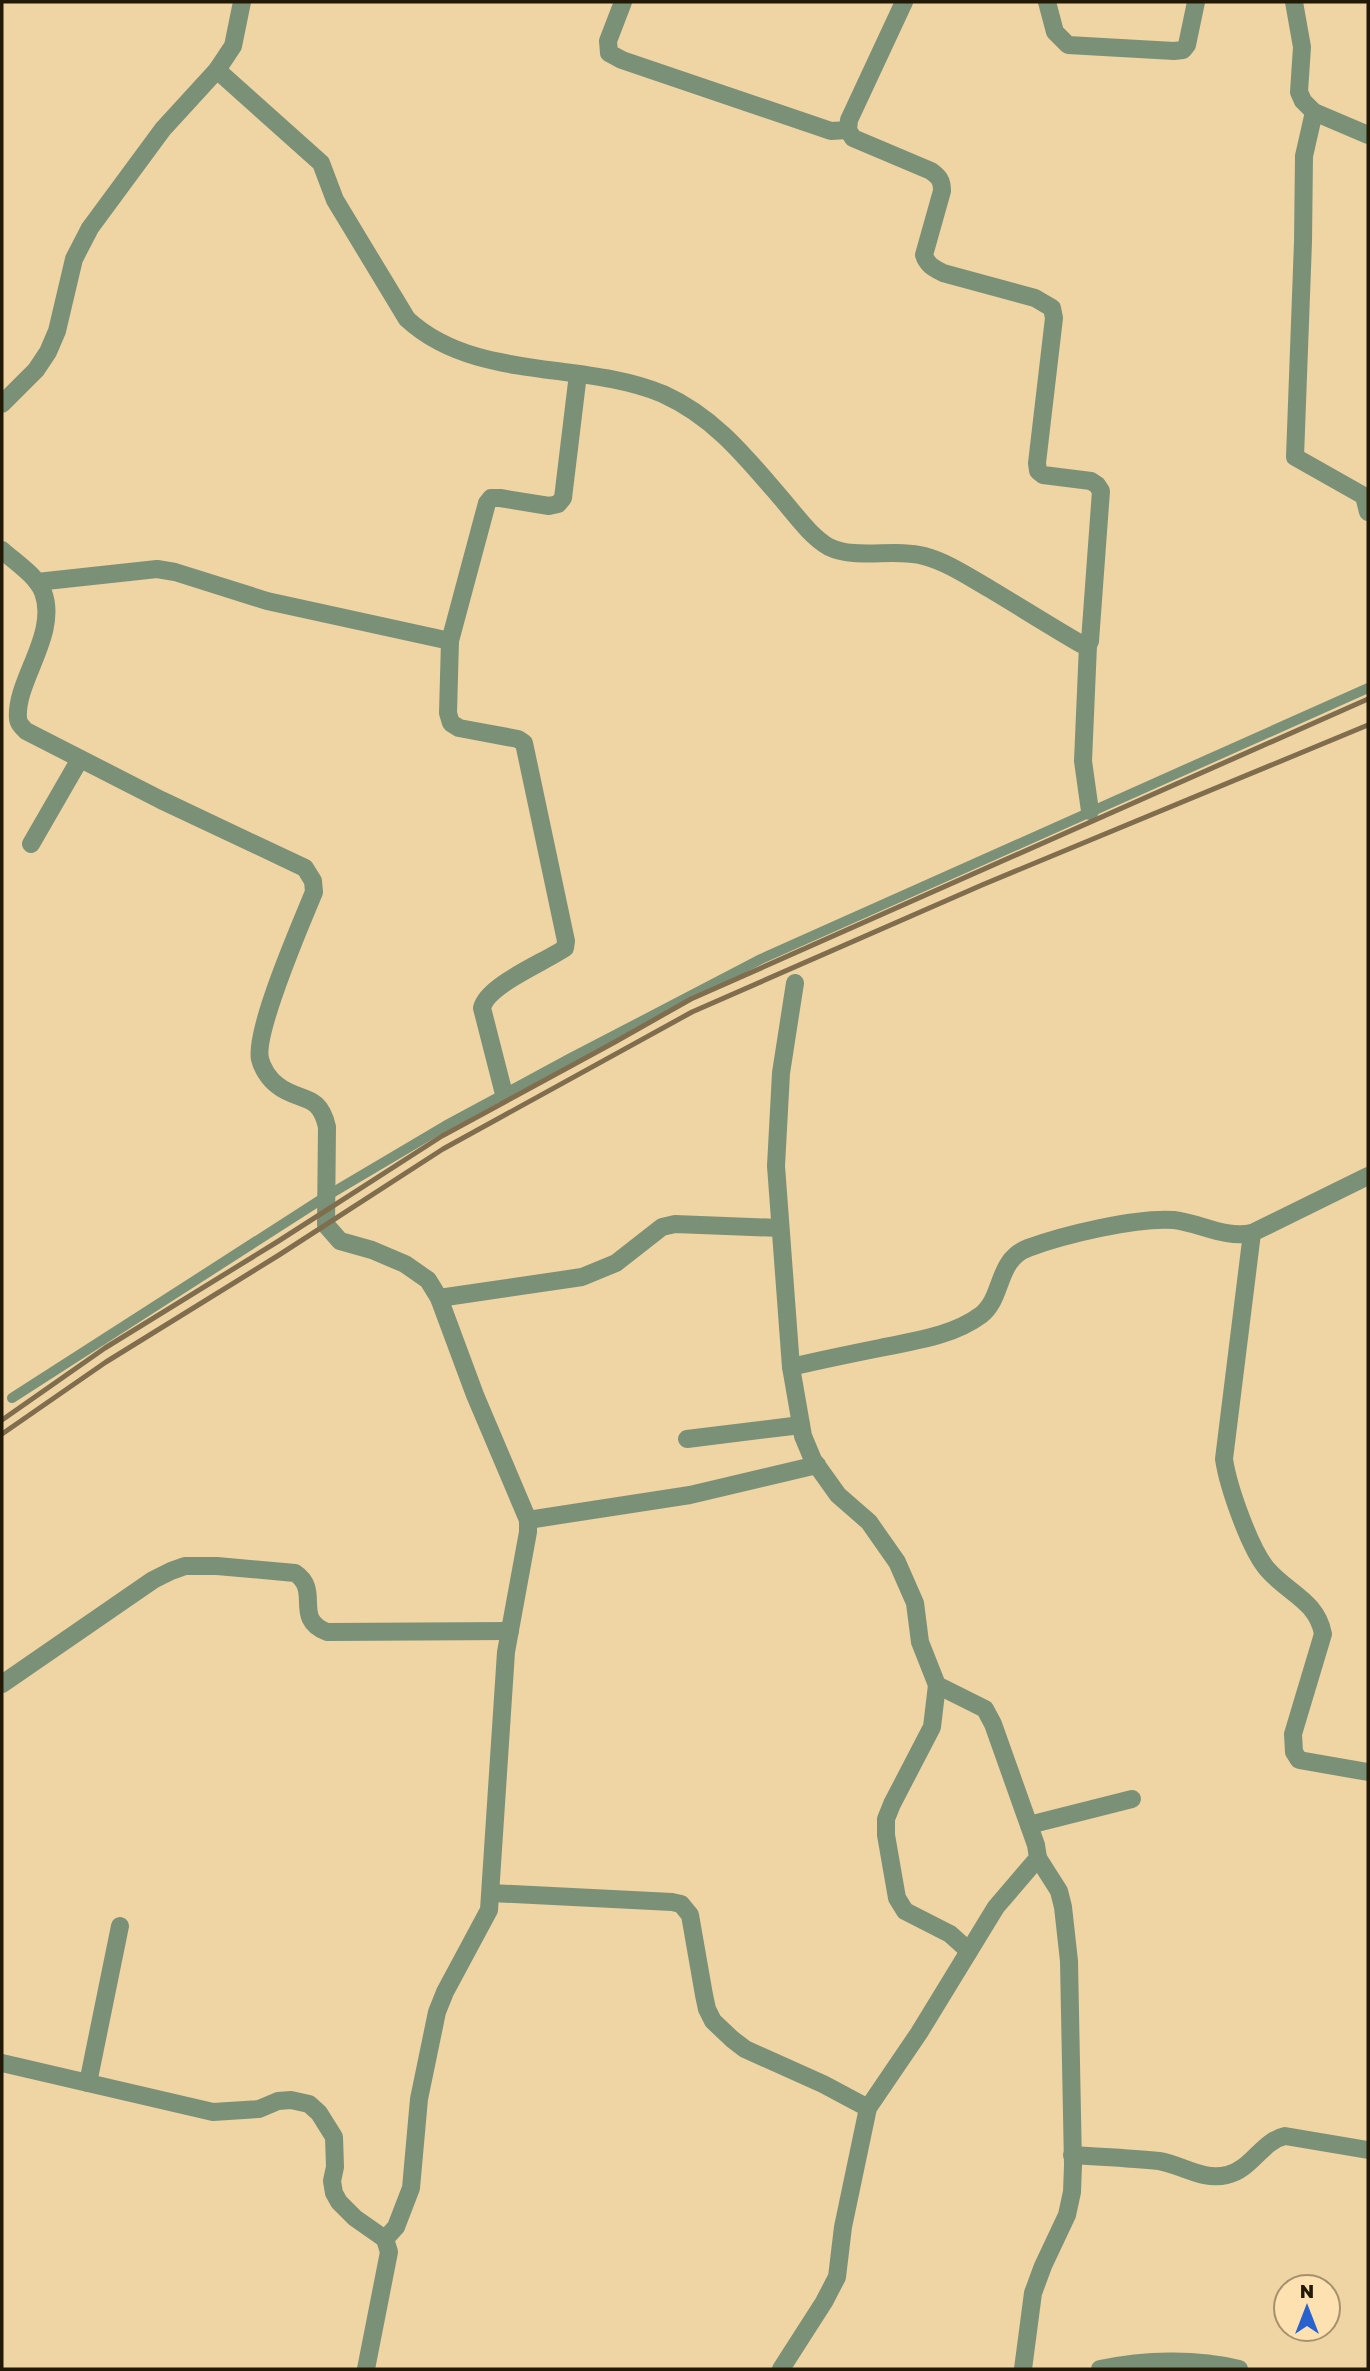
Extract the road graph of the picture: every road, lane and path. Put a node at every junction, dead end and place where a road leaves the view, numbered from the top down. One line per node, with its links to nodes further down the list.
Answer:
1 (242, 2): 7 (street)
2 (623, 2): 9 (street)
3 (904, 2): 9 (street)
4 (1047, 2): 5 (street)
5 (1196, 2)
6 (1294, 2): 8 (street)
7 (217, 69): 11 (street); 12 (street)
8 (1314, 112): 10 (street); 13 (street)
9 (848, 131): 17 (street)
10 (1368, 135)
11 (578, 374): 16 (street); 17 (street)
12 (2, 404)
13 (1368, 512)
14 (2, 550): 15 (street)
15 (37, 582): 16 (street); 19 (street)
16 (450, 641): 23 (street)
17 (1088, 645): 20 (street)
18 (1368, 688): 20 (lane)
19 (80, 759): 21 (street); 25 (street)
20 (1090, 811): 23 (lane)
21 (31, 844)
22 (795, 983): 26 (street)
23 (504, 1094): 25 (lane)
24 (1368, 1176): 27 (street)
25 (325, 1197): 28 (street); 30 (lane)
26 (780, 1228): 28 (street); 29 (street)
27 (1252, 1233): 29 (street); 38 (street)
28 (439, 1298): 34 (street)
29 (791, 1367): 31 (street)
30 (12, 1398)
31 (801, 1425): 32 (street); 33 (street)
32 (687, 1438)
33 (817, 1465): 34 (street); 37 (street)
34 (528, 1520): 35 (street)
35 (510, 1631): 36 (street); 42 (street)
36 (2, 1684)
37 (937, 1685): 40 (street); 44 (street)
38 (1368, 1772)
39 (1132, 1799): 40 (street)
40 (1028, 1825): 41 (street)
41 (1038, 1858): 44 (street); 49 (street)
42 (491, 1893): 47 (street); 50 (street)
43 (120, 1926): 46 (street)
44 (970, 1951): 47 (street)
45 (2, 2063): 46 (street)
46 (88, 2083): 50 (street)
47 (869, 2108): 52 (street)
48 (1368, 2150): 49 (street)
49 (1072, 2155): 53 (street)
50 (385, 2239): 51 (street)
51 (366, 2369)
52 (781, 2369)
53 (1023, 2369)
54 (1100, 2369): 55 (street)
55 (1239, 2369)

